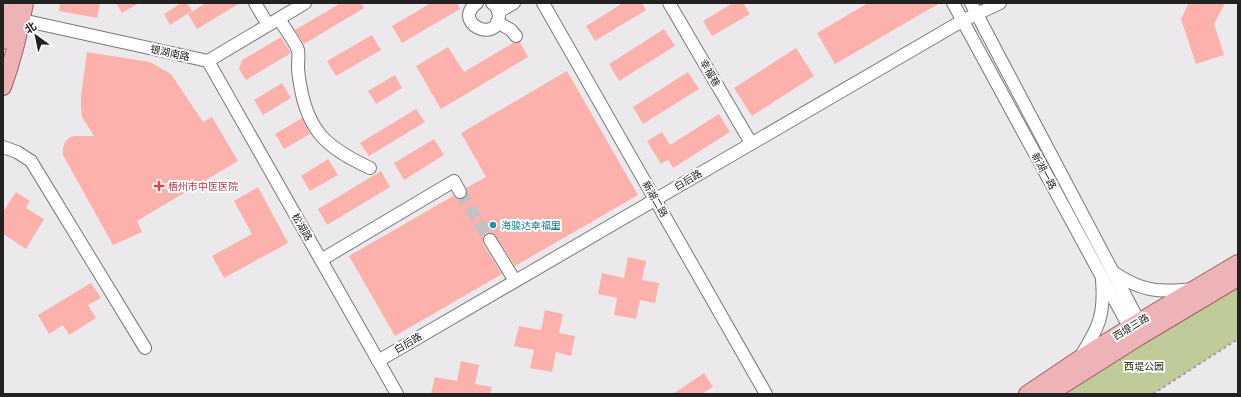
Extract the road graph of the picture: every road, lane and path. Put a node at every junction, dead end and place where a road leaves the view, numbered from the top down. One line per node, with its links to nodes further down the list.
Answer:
1 (11, 3): 19 (main road)
2 (25, 3): 16 (main road)
3 (255, 3): 18 (street)
4 (305, 3): 15 (street)
5 (476, 3): 13 (street)
6 (514, 3): 13 (street)
7 (544, 3): 27 (street, 新湖二路)
8 (669, 3): 23 (street, 幸福巷)
9 (953, 3): 17 (street, 新湖一路)
10 (971, 3): 14 (street, 新湖一路)
11 (1000, 3): 14 (street, 白后路)
12 (3, 5): 19 (main road)
13 (496, 12): 20 (street)
14 (977, 14): 17 (street, 白后路); 31 (street, 新湖一路)
15 (279, 19): 18 (street); 25 (street)
16 (22, 20): 21 (street, 银湖南路); 22 (main road)
17 (962, 21): 23 (street, 白后路); 31 (street, 新湖一路)
18 (268, 25): 21 (street)
19 (5, 35)
20 (516, 36)
21 (208, 61): 29 (street, 松湖路)
22 (3, 87)
23 (751, 143): 27 (street, 白后路)
24 (3, 148): 37 (street)
25 (370, 168)
26 (460, 192): 29 (street)
27 (655, 200): 33 (street, 白后路); 41 (street, 新湖二路)
28 (490, 240): 33 (street)
29 (321, 260): 39 (street, 松湖路)
30 (1238, 264): 34 (main road, 西堤三路)
31 (1107, 274): 34 (street); 35 (street, 新湖一路); 38 (street)
32 (1238, 278): 35 (main road, 西堤三路)
33 (515, 281): 39 (street, 白后路)
34 (1197, 288): 35 (main road, 西堤三路)
35 (1137, 330): 38 (main road, 西堤三路); 43 (main road, 西堤三路)
36 (1238, 339): 44 (path)
37 (145, 348)
38 (1078, 359): 42 (main road, 西堤三路)
39 (378, 361): 40 (street, 松湖路)
40 (397, 394)
41 (766, 394)
42 (1027, 394)
43 (1049, 394)
44 (1153, 394)

